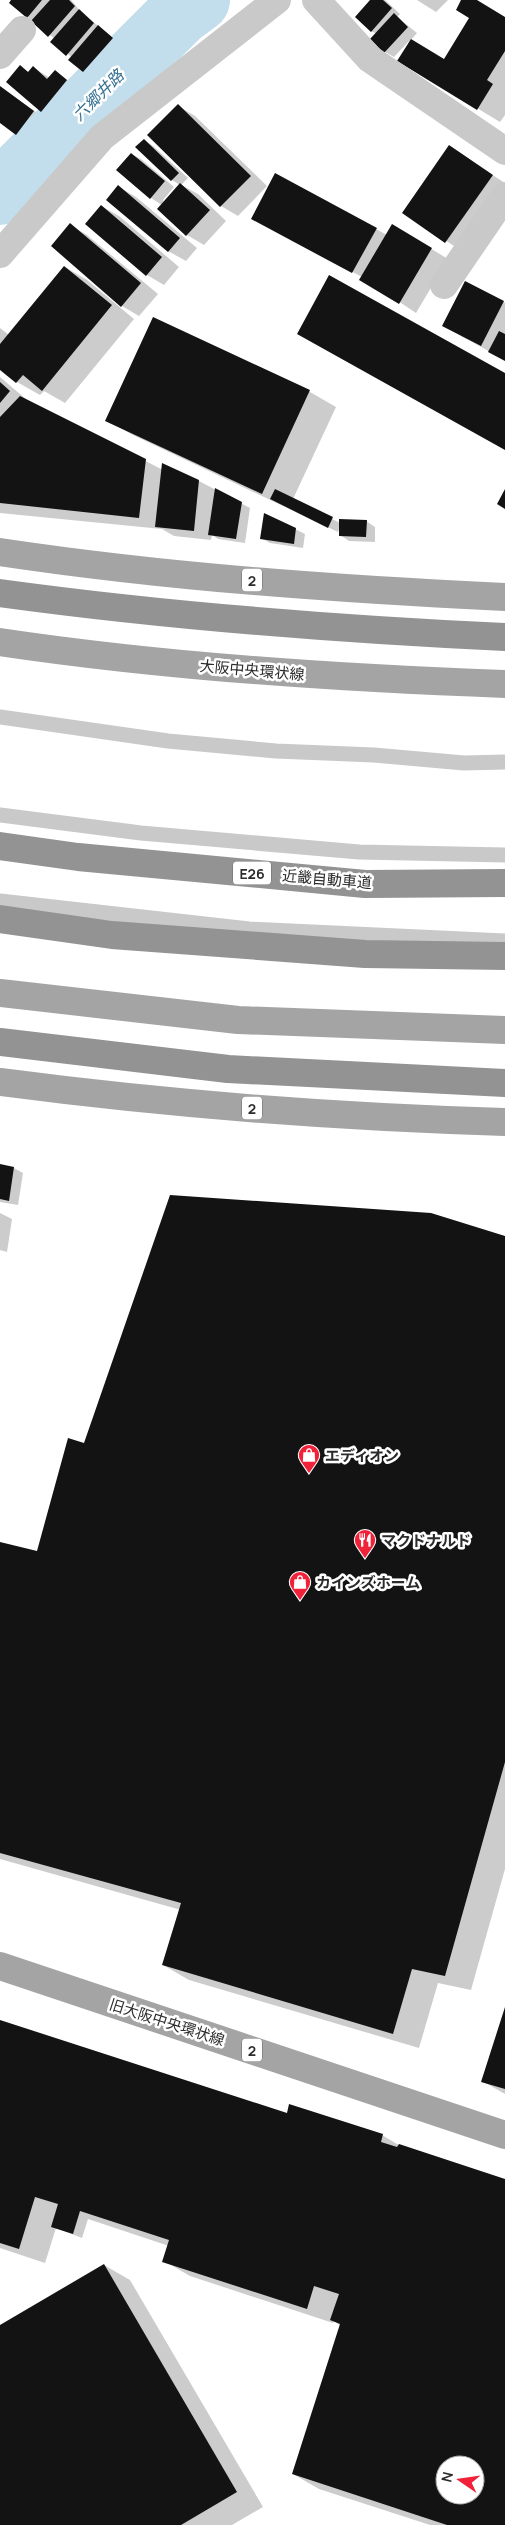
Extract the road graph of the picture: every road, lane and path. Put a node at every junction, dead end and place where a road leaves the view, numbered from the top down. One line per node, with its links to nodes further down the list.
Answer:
1 (278, 0): 7 (street)
2 (316, 0): 5 (street)
3 (22, 30): 4 (street)
4 (0, 55)
5 (505, 152)
6 (505, 196): 8 (street)
7 (0, 254)
8 (444, 285)
9 (0, 552): 11 (main road, 2)
10 (0, 593): 12 (highway)
11 (505, 597)
12 (505, 637)
13 (0, 642): 14 (main road, 大阪中央環状線)
14 (505, 684)
15 (0, 717): 16 (lane)
16 (505, 762)
17 (0, 815): 19 (lane)
18 (0, 846): 20 (highway, 近畿自動車道 / E26)
19 (505, 855)
20 (505, 883)
21 (0, 901): 23 (lane)
22 (0, 919): 24 (highway)
23 (505, 941)
24 (505, 956)
25 (0, 993): 26 (main road)
26 (504, 1029)
27 (0, 1042): 29 (highway)
28 (0, 1082): 30 (main road, 2)
29 (505, 1083)
30 (505, 1122)
31 (0, 1966): 32 (main road, 旧大阪中央環状線 / 2)
32 (505, 2135)

